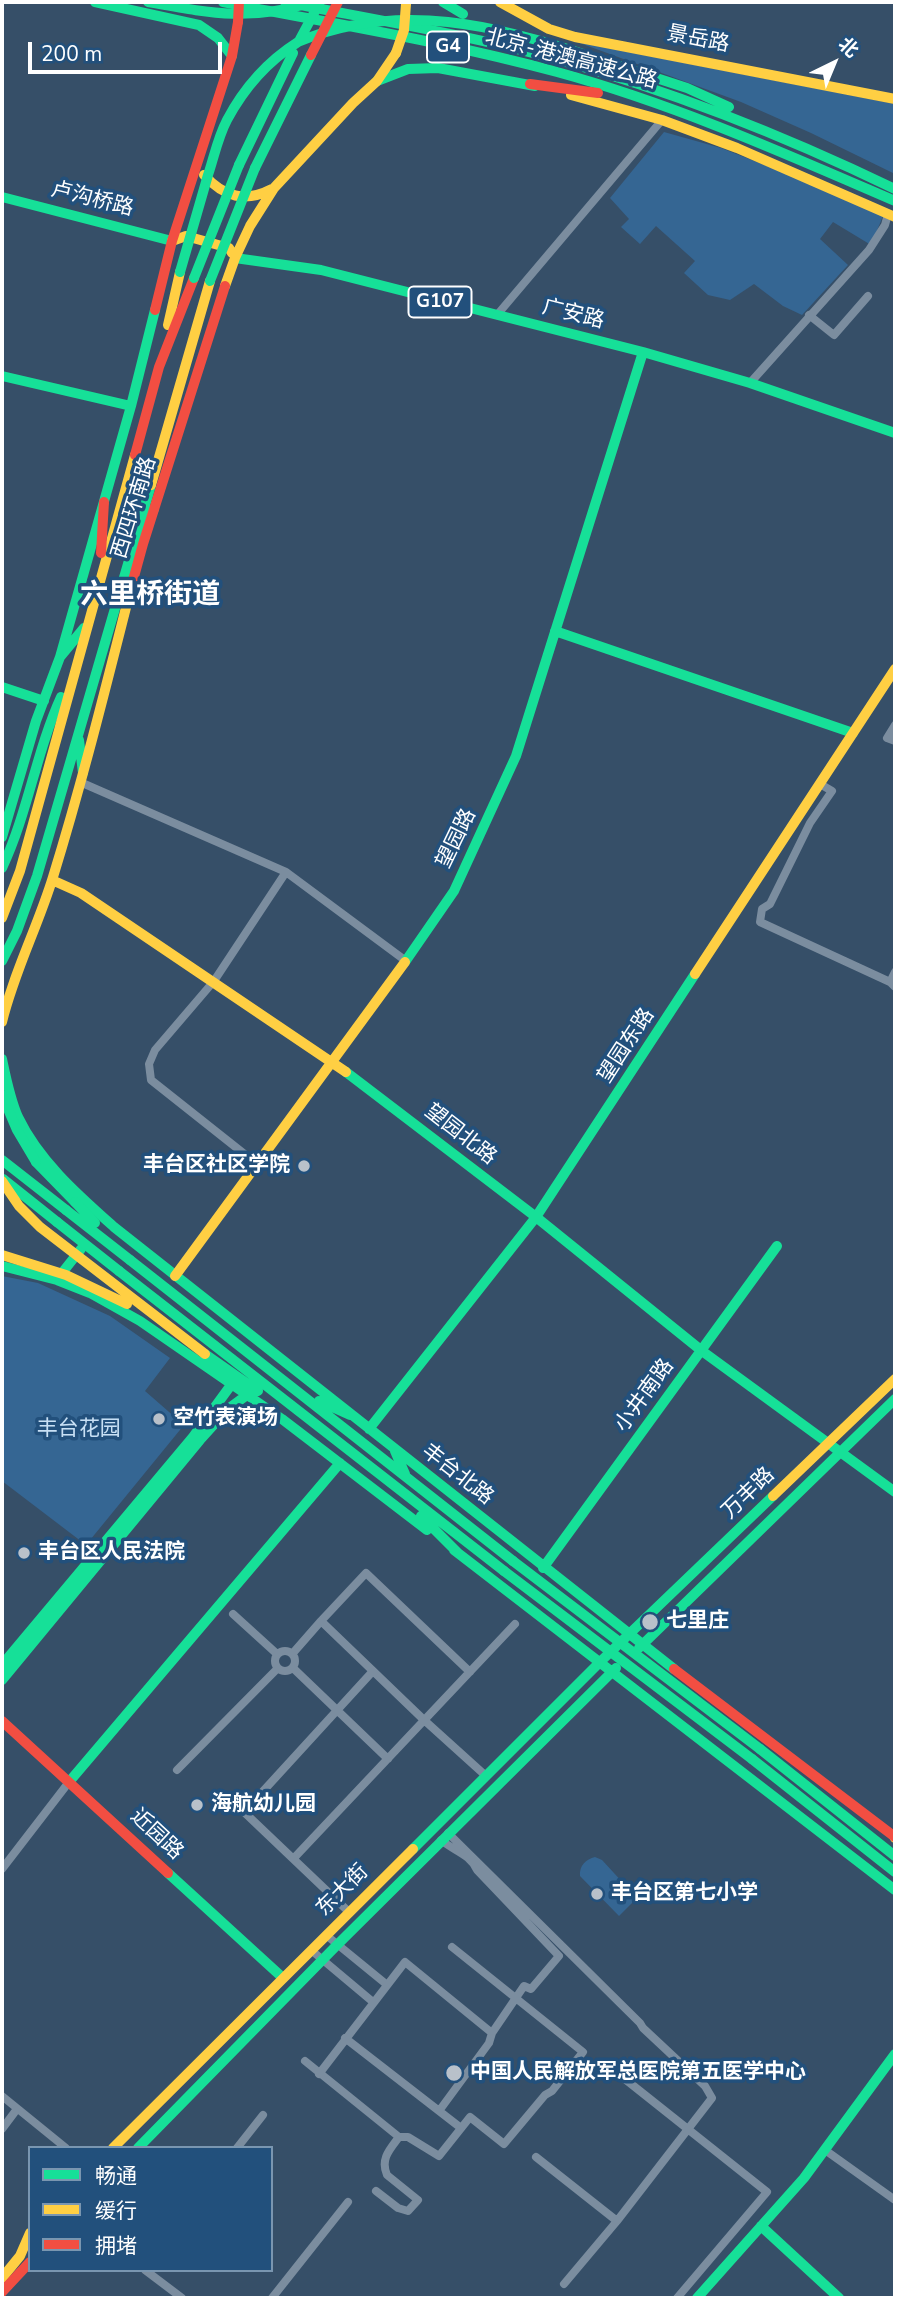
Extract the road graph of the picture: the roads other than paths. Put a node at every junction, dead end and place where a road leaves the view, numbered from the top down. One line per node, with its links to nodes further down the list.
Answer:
1 (95, 2): 14 (main road)
2 (148, 2): 6 (main road, bridge)
3 (223, 2): 13 (main road, 北京-港澳高速公路 / G4)
4 (239, 2): 14 (main road, 西四环南路, bridge)
5 (285, 2): 21 (main road, 北京-港澳高速公路 / G4)
6 (312, 2)
7 (320, 2): 33 (main road, 西四环南路, bridge)
8 (338, 2): 40 (main road, 西四环南路, bridge)
9 (443, 2): 12 (main road)
10 (500, 2): 17 (main road, 景岳路)
11 (406, 3): 15 (main road, 西四环南路, bridge)
12 (471, 18): 13 (main road); 21 (main road, bridge)
13 (332, 23): 18 (main road, 北京-港澳高速公路 / G4); 33 (main road, bridge)
14 (232, 56): 20 (main road, 西四环南路)
15 (377, 81): 16 (main road); 22 (main road, 西四环南路)
16 (530, 84): 18 (main road); 19 (main road)
17 (895, 99)
18 (668, 107): 25 (main road, 北京-港澳高速公路 / G4)
19 (662, 120): 26 (main road); 30 (street)
20 (196, 164): 22 (main road); 27 (main road, 西四环南路)
21 (849, 167): 23 (main road, 北京-港澳高速公路 / G4)
22 (274, 188): 28 (main road, 西四环南路)
23 (895, 189)
24 (2, 197): 27 (main road, 卢沟桥路 / G107)
25 (895, 201)
26 (892, 215): 31 (street)
27 (172, 241): 28 (main road, G107); 28 (main road, G107); 36 (main road, 西四环南路)
28 (235, 258): 30 (main road, 广安路 / G107); 39 (main road, 西四环南路)
29 (868, 296): 31 (street)
30 (496, 315): 32 (main road, 广安路 / G107)
31 (808, 315): 35 (street)
32 (643, 352): 35 (main road, 广安路 / G107); 43 (main road, 望园路)
33 (159, 367): 41 (main road, 西四环南路)
34 (2, 376): 36 (main road)
35 (750, 383): 37 (main road, 广安路 / G107)
36 (131, 406): 38 (main road, 西四环南路)
37 (895, 433)
38 (104, 502): 41 (main road); 44 (main road, 西四环南路)
39 (154, 509): 40 (main road); 53 (main road, 西四环南路)
40 (128, 559): 50 (main road, 西四环南路)
41 (99, 582): 42 (main road, 西四环南路)
42 (88, 624): 44 (main road); 46 (main road, 西四环南路)
43 (555, 631): 51 (main road); 61 (main road, 望园路)
44 (60, 657): 48 (main road, 西四环南路)
45 (895, 669): 51 (main road, 望园东路)
46 (74, 671): 56 (main road); 59 (main road, 西四环南路)
47 (2, 687): 48 (main road)
48 (44, 701): 55 (main road, 西四环南路)
49 (895, 725): 52 (street)
50 (78, 732): 53 (main road); 60 (main road, 西四环南路)
51 (853, 733): 54 (main road, 望园东路)
52 (895, 741)
53 (82, 778): 57 (street); 58 (main road, 西四环南路)
54 (820, 784): 64 (street); 75 (main road, 望园东路)
55 (2, 837)
56 (2, 869)
57 (286, 872): 61 (street); 63 (street)
58 (52, 880): 63 (main road, 望园北路); 65 (main road, 西四环南路)
59 (2, 918)
60 (2, 961)
61 (406, 961): 67 (main road, 望园路)
62 (895, 972): 64 (street)
63 (214, 981): 67 (main road, 望园北路); 72 (street)
64 (892, 984)
65 (2, 1022)
66 (2, 1059): 70 (main road)
67 (331, 1060): 72 (main road, 望园路); 75 (main road, 望园北路)
68 (2, 1095): 74 (main road, bridge)
69 (2, 1109): 70 (main road)
70 (19, 1118): 76 (main road, 丰台北路)
71 (2, 1160): 74 (main road)
72 (257, 1164): 81 (main road, 望园路)
73 (2, 1180): 85 (main road, bridge); 92 (main road, bridge)
74 (70, 1206): 88 (main road, 丰台北路, bridge)
75 (536, 1217): 84 (main road, 望园北路); 93 (main road, 望园东路)
76 (105, 1218): 77 (main road, 丰台北路); 82 (main road)
77 (114, 1227): 81 (main road, 丰台北路); 83 (main road)
78 (777, 1245): 84 (main road, 小井南路)
79 (2, 1255): 85 (main road, bridge)
80 (2, 1266): 82 (main road)
81 (175, 1276): 91 (main road, 丰台北路)
82 (57, 1280): 83 (main road)
83 (90, 1293): 87 (main road)
84 (702, 1351): 94 (main road, 望园北路); 102 (main road, 小井南路)
85 (205, 1353): 92 (main road)
86 (895, 1379): 94 (main road, 万丰路)
87 (231, 1385): 89 (main road); 113 (main road)
88 (301, 1393): 91 (main road); 99 (main road, 丰台北路)
89 (247, 1395): 97 (main road); 119 (main road)
90 (895, 1399): 96 (main road, 万丰路)
91 (350, 1415): 93 (main road, 丰台北路)
92 (305, 1417): 98 (main road)
93 (369, 1429): 95 (main road, 丰台北路)
94 (830, 1443): 96 (main road, 望园北路); 108 (main road, 万丰路)
95 (395, 1451): 99 (main road); 102 (main road, 丰台北路)
96 (841, 1452): 100 (main road, 望园北路); 109 (main road, 万丰路)
97 (340, 1463): 101 (main road); 126 (main road)
98 (378, 1473): 101 (main road); 132 (main road, bridge)
99 (405, 1475): 129 (main road, 丰台北路, bridge)
100 (895, 1492)
101 (458, 1553): 105 (main road)
102 (543, 1568): 103 (main road, 丰台北路)
103 (577, 1595): 105 (main road); 108 (main road, 丰台北路)
104 (233, 1614): 111 (street)
105 (539, 1615): 112 (main road)
106 (321, 1621): 110 (street); 116 (street); 118 (street)
107 (515, 1624): 118 (street)
108 (629, 1635): 109 (main road, 丰台北路); 112 (main road, 万丰路)
109 (643, 1645): 117 (main road, 万丰路); 128 (main road, 丰台北路)
110 (293, 1653): 111 (street); 115 (street)
111 (277, 1654): 114 (street)
112 (600, 1662): 117 (main road); 125 (main road, 东大街)
113 (2, 1665)
114 (278, 1668): 115 (street); 124 (street)
115 (293, 1668): 120 (street)
116 (373, 1671): 120 (street); 121 (street)
117 (612, 1671): 127 (main road, 东大街); 133 (main road)
118 (470, 1672): 121 (street)
119 (2, 1680)
120 (336, 1710): 123 (street); 130 (street)
121 (424, 1720): 123 (street); 125 (street)
122 (2, 1721): 126 (main road, 近园路)
123 (388, 1759): 130 (street)
124 (177, 1770)
125 (486, 1776): 134 (main road, 东大街)
126 (69, 1782): 131 (street); 140 (main road, 近园路)
127 (445, 1837): 136 (main road, 东大街); 142 (street); 156 (street)
128 (895, 1837)
129 (895, 1856)
130 (295, 1858): 134 (street)
131 (2, 1869)
132 (894, 1872)
133 (895, 1890)
134 (349, 1912): 135 (main road, 东大街)
135 (326, 1935): 136 (street); 138 (main road, 东大街)
136 (337, 1945): 139 (main road, 东大街); 141 (street)
137 (452, 1947): 142 (street)
138 (311, 1950): 139 (street); 140 (main road, 东大街)
139 (322, 1960): 143 (street); 160 (main road, 东大街)
140 (282, 1978): 159 (main road, 东大街)
141 (386, 1984): 143 (street); 144 (street)
142 (516, 1999): 144 (street); 154 (street)
143 (373, 2002): 145 (street)
144 (492, 2032): 152 (street)
145 (345, 2038): 149 (street); 152 (street)
146 (895, 2054): 162 (main road)
147 (305, 2062): 149 (street)
148 (611, 2068): 156 (street)
149 (318, 2074): 157 (street)
150 (2, 2096): 151 (street)
151 (17, 2109): 155 (street); 158 (street)
152 (439, 2111): 154 (street)
153 (263, 2115): 161 (street)
154 (461, 2128): 157 (street)
155 (2, 2129)
156 (688, 2130): 167 (street); 177 (street)
157 (399, 2137): 164 (street)
158 (63, 2146)
159 (115, 2146)
160 (140, 2146)
161 (239, 2146)
162 (825, 2150): 165 (street); 168 (main road)
163 (537, 2157): 167 (street)
164 (376, 2191)
165 (895, 2200)
166 (348, 2202): 176 (street)
167 (617, 2221): 173 (street)
168 (761, 2226): 178 (main road); 179 (main road)
169 (28, 2240): 172 (main road)
170 (28, 2264): 174 (main road)
171 (148, 2272): 175 (street)
172 (2, 2278)
173 (564, 2284)
174 (2, 2291)
175 (182, 2298)
176 (272, 2298)
177 (677, 2298)
178 (697, 2298)
179 (839, 2298)

